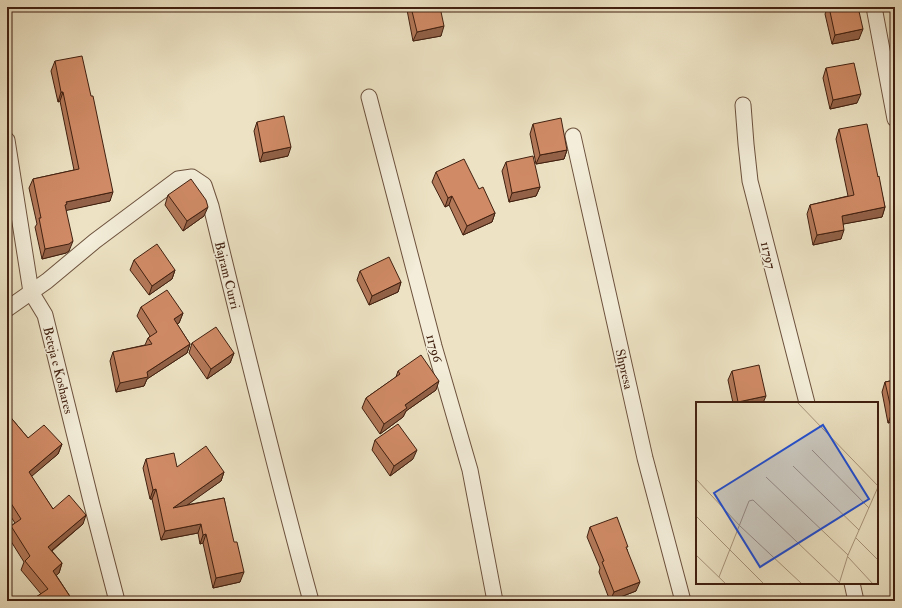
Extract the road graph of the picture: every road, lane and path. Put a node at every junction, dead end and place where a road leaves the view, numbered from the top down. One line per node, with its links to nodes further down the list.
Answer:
1 (874, 7): 4 (street)
2 (369, 97): 13 (street, 11796)
3 (743, 105): 9 (street, 11797)
4 (895, 119)
5 (572, 136): 14 (street, Shpresa)
6 (7, 140): 7 (street, Beteja e Koshares)
7 (31, 292): 8 (street, Bajram Curri); 11 (street, Beteja e Koshares); 12 (street, Bajram Curri)
8 (7, 309)
9 (807, 402)
10 (852, 584): 15 (street)
11 (117, 601)
12 (311, 601)
13 (495, 601)
14 (683, 601)
15 (856, 601)

